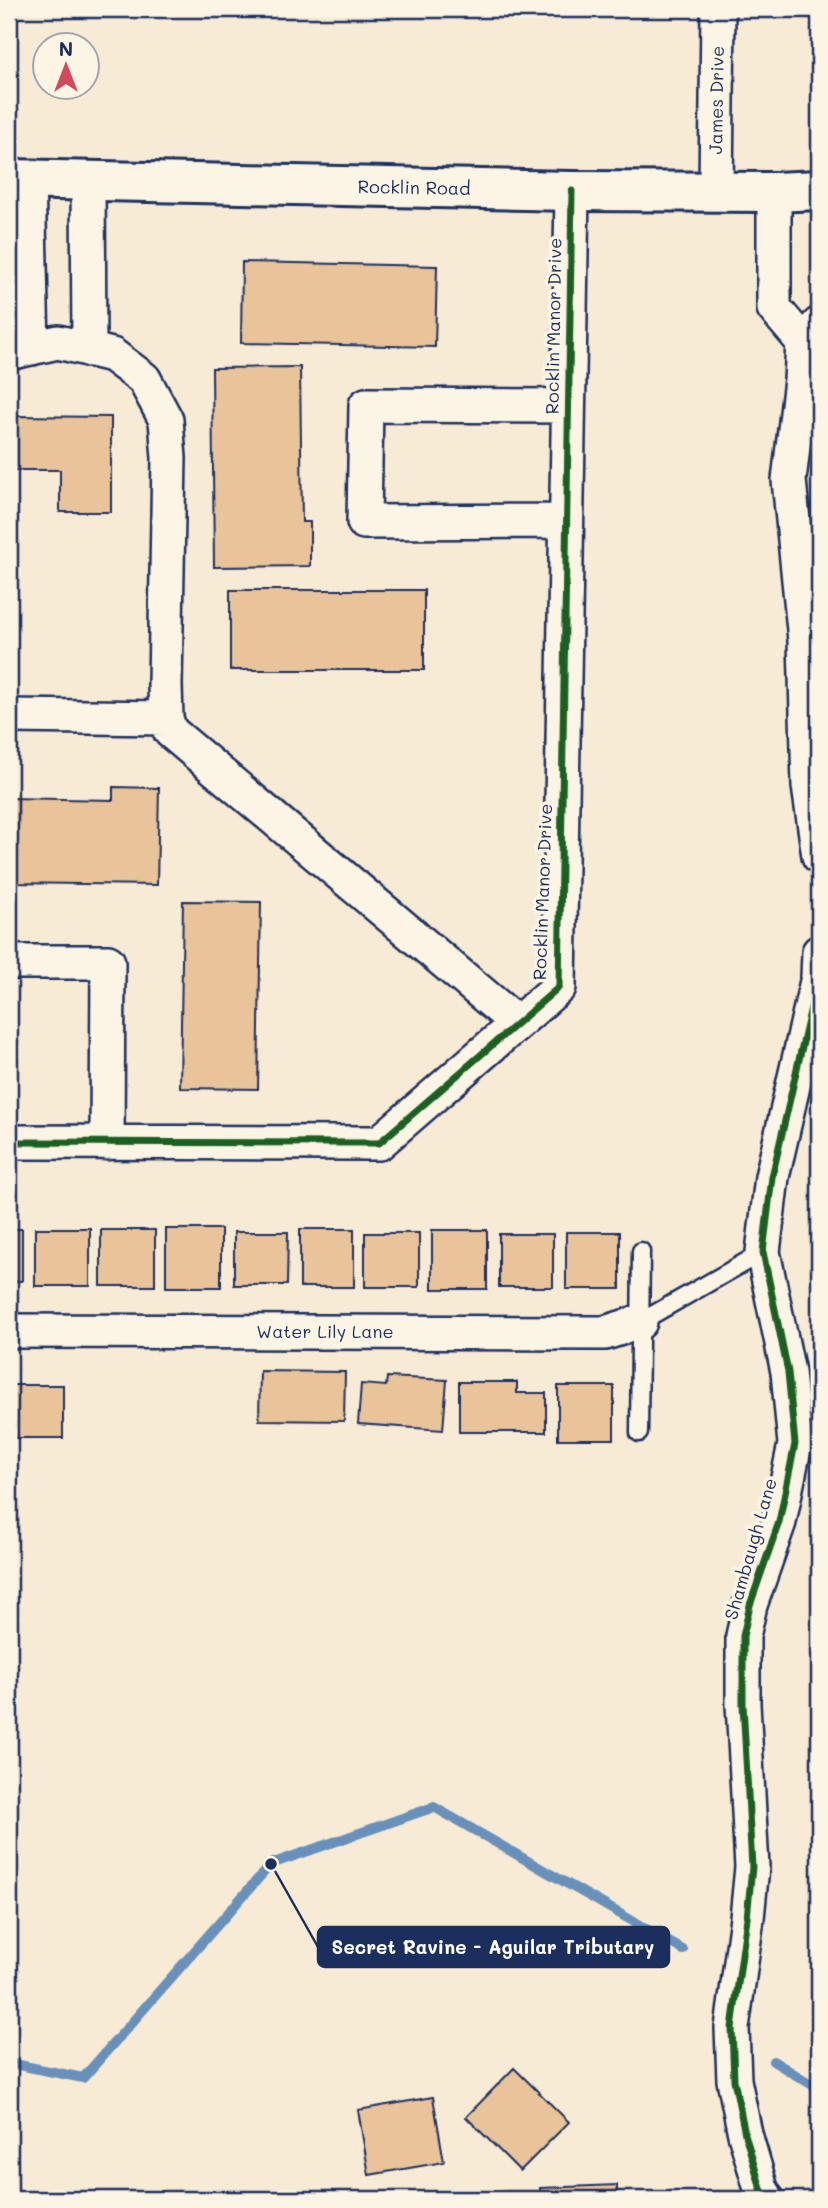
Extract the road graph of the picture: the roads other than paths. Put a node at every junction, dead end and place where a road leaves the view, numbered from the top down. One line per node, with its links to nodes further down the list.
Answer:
1 (718, 9): 6 (street, James Drive)
2 (18, 179): 3 (street, Rocklin Road); 9 (street)
3 (88, 180): 5 (street, Rocklin Road); 10 (street)
4 (819, 190): 7 (street, Rocklin Road)
5 (572, 191): 6 (street, Rocklin Road); 11 (street, Rocklin Manor Drive)
6 (716, 191): 7 (street, Rocklin Road)
7 (774, 192): 8 (street)
8 (811, 333): 15 (street)
9 (20, 350): 10 (street)
10 (89, 350): 14 (street)
11 (568, 406): 12 (street, Rocklin Manor Drive); 12 (street)
12 (566, 521): 18 (street, Rocklin Manor Drive)
13 (9, 716): 14 (street)
14 (166, 718): 18 (street)
15 (819, 856)
16 (819, 952): 22 (street, Shambaugh Lane)
17 (9, 962): 20 (street)
18 (517, 1023): 20 (street, Rocklin Manor Drive)
19 (9, 1142): 20 (street, Rocklin Manor Drive)
20 (107, 1143)
21 (641, 1251): 23 (lane)
22 (763, 1252): 23 (lane); 26 (street, Shambaugh Lane)
23 (640, 1322): 24 (street, Water Lily Lane); 25 (lane)
24 (9, 1331)
25 (639, 1433)
26 (767, 2199)

